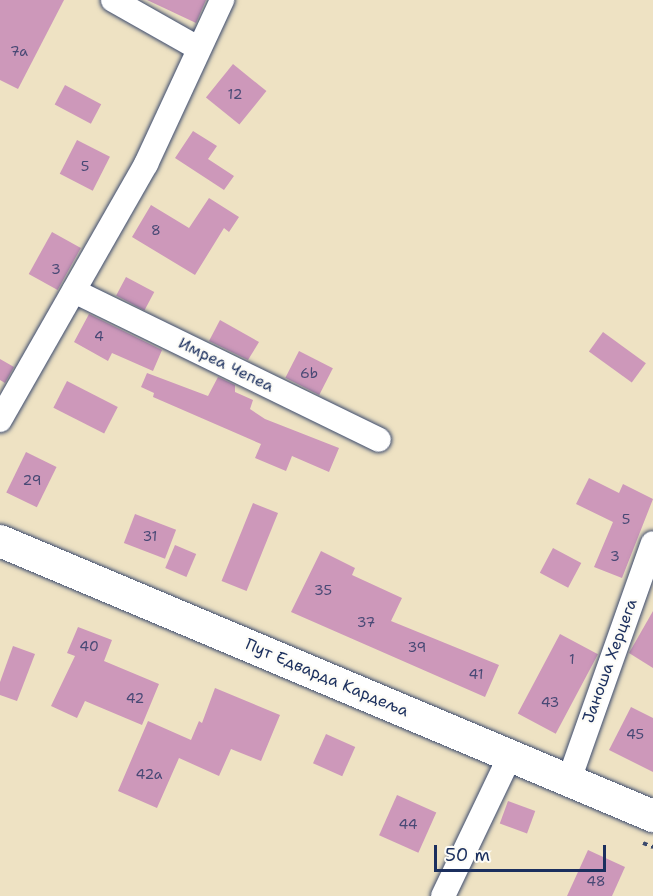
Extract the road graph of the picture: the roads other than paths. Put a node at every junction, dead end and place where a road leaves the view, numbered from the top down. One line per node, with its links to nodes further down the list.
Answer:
1 (113, 0): 3 (street)
2 (222, 0): 3 (street)
3 (198, 48): 4 (street)
4 (74, 291): 5 (street); 6 (street, Имреа Чепеа)
5 (0, 420)
6 (379, 440)
7 (0, 541): 9 (main road, Пут Едварда Кардеља)
8 (653, 543): 10 (street, Јаноша Херцега)
9 (510, 756): 10 (main road, Пут Едварда Кардеља); 12 (street)
10 (568, 780): 11 (main road, Пут Едварда Кардеља)
11 (653, 816)
12 (443, 896)

